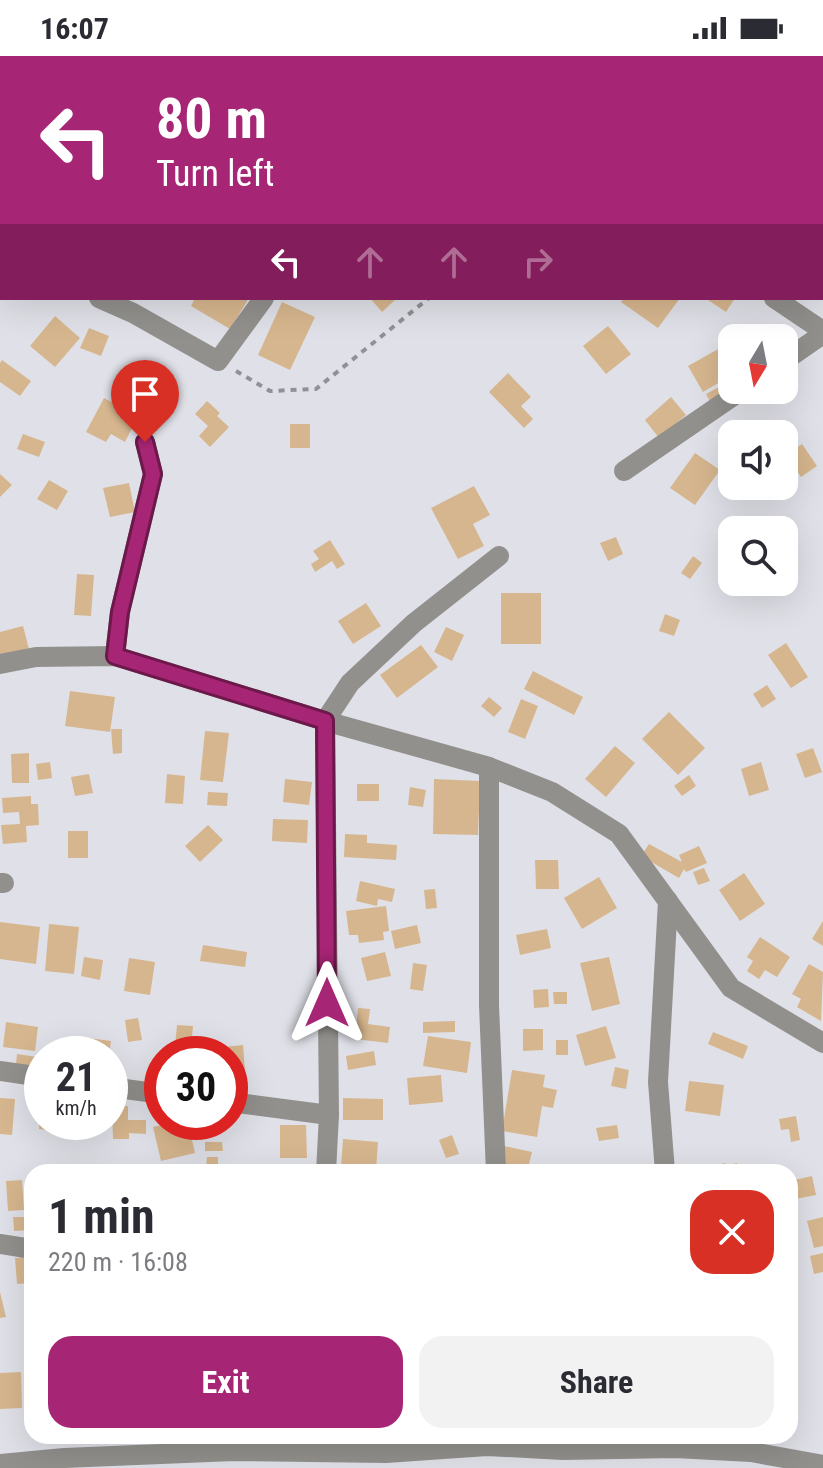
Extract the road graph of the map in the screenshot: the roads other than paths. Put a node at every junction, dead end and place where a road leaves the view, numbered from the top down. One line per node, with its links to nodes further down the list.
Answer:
1 (109, 300): 4 (street)
2 (263, 300): 4 (street)
3 (780, 300): 5 (street)
4 (138, 306)
5 (800, 307): 6 (street)
6 (823, 333): 7 (street)
7 (798, 351)
8 (722, 404): 10 (street)
9 (145, 442): 12 (street)
10 (624, 471)
11 (499, 556): 14 (street)
12 (115, 656): 13 (street); 14 (street)
13 (0, 664)
14 (325, 721): 15 (street); 21 (street)
15 (489, 767): 16 (street); 23 (street)
16 (668, 901): 17 (street); 24 (street)
17 (823, 1043)
18 (0, 1071): 19 (street)
19 (24, 1074)
20 (248, 1104): 21 (street)
21 (329, 1115): 22 (street)
22 (326, 1164)
23 (496, 1164)
24 (664, 1164)
25 (0, 1244): 26 (street)
26 (24, 1248)
27 (323, 1444): 33 (street); 34 (street)
28 (472, 1444): 34 (street)
29 (500, 1444): 32 (street)
30 (662, 1444): 32 (street)
31 (690, 1444): 36 (street)
32 (562, 1459)
33 (232, 1460): 35 (street)
34 (386, 1460)
35 (0, 1464)
36 (823, 1465)

